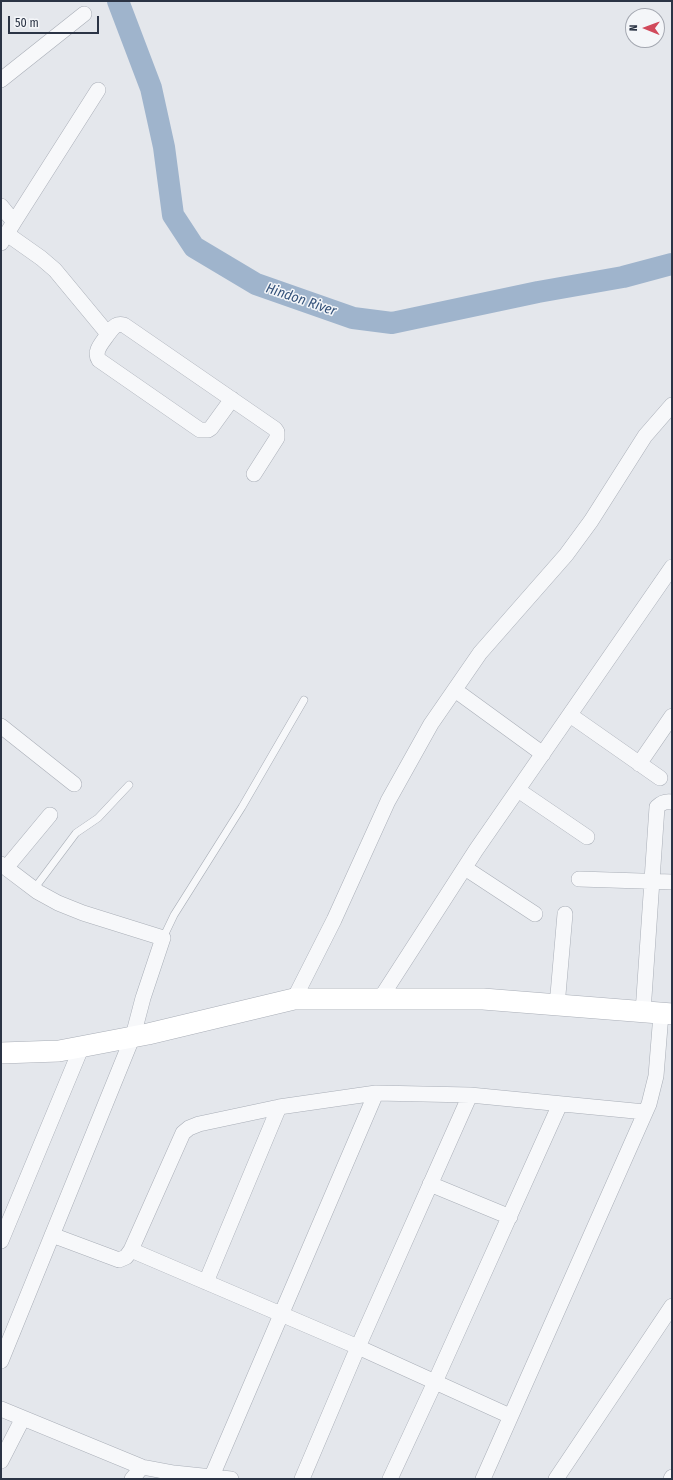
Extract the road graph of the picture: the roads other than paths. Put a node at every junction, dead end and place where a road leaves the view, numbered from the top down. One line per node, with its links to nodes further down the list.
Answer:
1 (84, 14): 2 (street)
2 (1, 80)
3 (98, 90): 5 (street)
4 (1, 206): 5 (street)
5 (7, 233): 6 (street)
6 (108, 334): 7 (street); 7 (street)
7 (232, 399): 9 (street)
8 (672, 405): 11 (street)
9 (254, 474)
10 (672, 567): 13 (street)
11 (455, 690): 16 (street); 34 (street)
12 (304, 700): 33 (lane)
13 (570, 715): 16 (street); 17 (street)
14 (672, 716): 17 (street)
15 (1, 726): 19 (street)
16 (543, 754): 21 (street)
17 (639, 764): 18 (street)
18 (660, 778)
19 (74, 784)
20 (129, 784): 30 (lane)
21 (518, 790): 24 (street); 26 (street)
22 (672, 802): 28 (street)
23 (50, 815): 25 (street)
24 (587, 837)
25 (4, 866): 30 (street)
26 (465, 868): 31 (street); 35 (street)
27 (579, 879): 28 (street)
28 (652, 880): 29 (street); 37 (street)
29 (672, 882)
30 (34, 889): 33 (street)
31 (535, 914)
32 (565, 914): 36 (street)
33 (163, 938): 38 (street)
34 (294, 999): 35 (street); 38 (street)
35 (380, 999): 36 (street)
36 (557, 1006): 37 (street)
37 (659, 1014): 45 (street)
38 (133, 1036): 39 (street); 48 (street)
39 (82, 1046): 40 (street); 49 (street)
40 (1, 1053)
41 (376, 1093): 42 (street); 44 (street); 53 (street)
42 (470, 1095): 43 (street); 46 (street)
43 (560, 1104): 45 (street); 47 (street)
44 (278, 1107): 50 (street); 51 (street)
45 (645, 1112): 58 (street)
46 (430, 1184): 47 (street); 54 (street)
47 (510, 1217): 56 (street)
48 (52, 1235): 50 (street); 55 (street)
49 (1, 1241)
50 (131, 1250): 51 (street)
51 (206, 1282): 53 (street)
52 (672, 1306): 69 (street)
53 (281, 1315): 54 (street); 62 (street)
54 (358, 1347): 56 (street); 66 (street)
55 (1, 1361)
56 (435, 1382): 58 (street); 67 (street)
57 (1, 1409): 59 (street)
58 (510, 1416): 68 (street)
59 (23, 1418): 60 (street); 61 (street)
60 (1, 1461)
61 (142, 1467): 63 (street); 64 (street)
62 (212, 1476): 63 (street); 65 (street)
63 (184, 1477)
64 (132, 1479)
65 (231, 1479)
66 (302, 1479)
67 (390, 1479)
68 (483, 1479)
69 (556, 1479)

